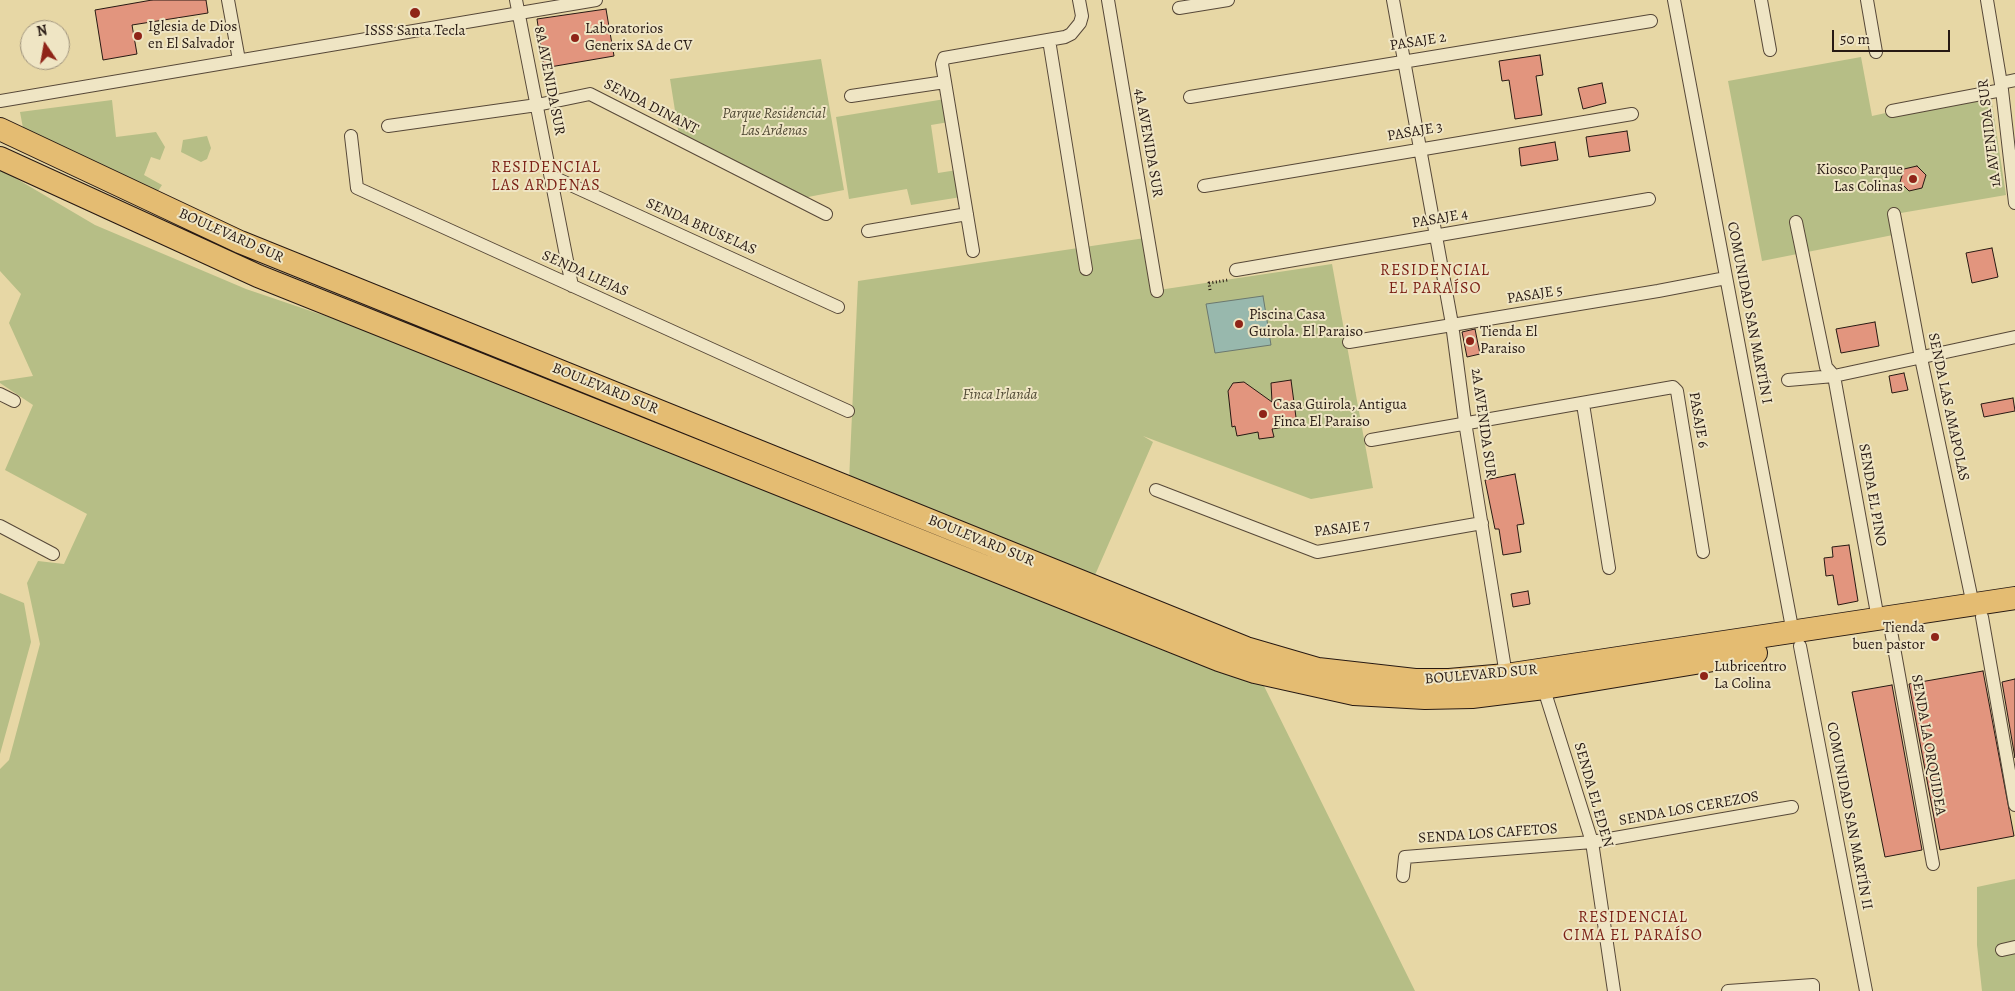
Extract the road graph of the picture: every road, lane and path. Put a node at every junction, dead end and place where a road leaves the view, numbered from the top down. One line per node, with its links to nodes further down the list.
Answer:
1 (228, 0): 17 (street)
2 (596, 0): 11 (street)
3 (1079, 0): 14 (street)
4 (1108, 0): 48 (street, 4A AVENIDA SUR)
5 (1228, 0): 12 (street)
6 (1393, 0): 18 (street, 2A AVENIDA SUR)
7 (1674, 0): 46 (street, COMUNIDAD SAN MARTÍN I)
8 (1761, 0): 15 (street)
9 (1867, 0): 16 (street)
10 (1987, 0): 21 (street, 1A AVENIDA SUR)
11 (517, 6): 17 (street); 25 (street, 8A AVENIDA SUR)
12 (1179, 8)
13 (1651, 21): 18 (street, PASAJE 2)
14 (1049, 40): 20 (street); 44 (street)
15 (1770, 50)
16 (1876, 52)
17 (239, 60): 24 (street)
18 (1404, 61): 23 (street, PASAJE 2); 31 (street, 2A AVENIDA SUR)
19 (2015, 80): 21 (street)
20 (945, 82): 22 (street); 38 (street)
21 (2002, 86): 26 (street); 36 (street, 1A AVENIDA SUR)
22 (851, 96)
23 (1190, 97)
24 (0, 101)
25 (537, 105): 28 (street, SENDA DINANT); 33 (street, 8A AVENIDA SUR); 37 (street, SENDA DINANT)
26 (1892, 111)
27 (1632, 114): 31 (street, PASAJE 3)
28 (388, 126)
29 (0, 128): 73 (highway, BOULEVARD SUR)
30 (351, 136): 47 (street, SENDA LIEJAS)
31 (1420, 148): 34 (street, PASAJE 3); 42 (street, 2A AVENIDA SUR)
32 (0, 158): 74 (highway, BOULEVARD SUR)
33 (551, 176): 47 (street, 8A AVENIDA SUR); 49 (street, SENDA BRUSELAS)
34 (1204, 186)
35 (1649, 199): 42 (street, PASAJE 4)
36 (2015, 203)
37 (826, 214)
38 (967, 214): 41 (street); 43 (street)
39 (1894, 214): 53 (street, SENDA LAS AMAPOLAS)
40 (1796, 222): 54 (street, SENDA EL PINO)
41 (868, 231)
42 (1436, 237): 45 (street, PASAJE 4); 50 (street, 2A AVENIDA SUR)
43 (973, 251)
44 (1086, 269)
45 (1236, 270)
46 (1726, 278): 50 (street, PASAJE 5); 72 (street, COMUNIDAD SAN MARTÍN I)
47 (572, 286): 59 (street, SENDA LIEJAS)
48 (1157, 290)
49 (838, 307)
50 (1452, 324): 52 (street, PASAJE 5); 60 (street, 2A AVENIDA SUR)
51 (2015, 337): 53 (street)
52 (1349, 342)
53 (1921, 358): 54 (street); 69 (street, SENDA LAS AMAPOLAS)
54 (1834, 376): 55 (street); 71 (street, SENDA EL PINO)
55 (1788, 380)
56 (0, 394): 57 (street)
57 (14, 401)
58 (1583, 404): 60 (street, PASAJE 6); 65 (street, PASAJE 6); 67 (street)
59 (848, 411)
60 (1465, 422): 61 (street, PASAJE 6); 63 (street, 2A AVENIDA SUR)
61 (1371, 440)
62 (1156, 490): 63 (street, PASAJE 7)
63 (1482, 522): 73 (street, 2A AVENIDA SUR)
64 (0, 526): 66 (street)
65 (1703, 552)
66 (53, 554)
67 (1609, 568)
68 (2015, 598): 69 (highway, BOULEVARD SUR)
69 (1977, 611): 70 (highway, BOULEVARD SUR); 71 (highway, BOULEVARD SUR); 75 (street, SENDA LAS AMAPOLAS)
70 (2015, 612)
71 (1884, 625): 72 (highway, BOULEVARD SUR); 78 (street, SENDA LA ORQUIDEA)
72 (1796, 640): 74 (highway, BOULEVARD SUR); 85 (street, COMUNIDAD SAN MARTÍN II)
73 (1506, 675): 74 (highway, BOULEVARD SUR)
74 (1541, 679): 77 (street, SENDA EL EDEN)
75 (2015, 805)
76 (1792, 807): 77 (street, SENDA LOS CEREZOS)
77 (1592, 842): 79 (street, SENDA LOS CAFETOS); 82 (street, SENDA EL EDEN)
78 (1934, 864)
79 (1403, 876)
80 (2015, 947): 81 (street)
81 (2002, 950)
82 (1614, 991)
83 (1728, 991): 84 (street)
84 (1813, 991)
85 (1866, 991)

